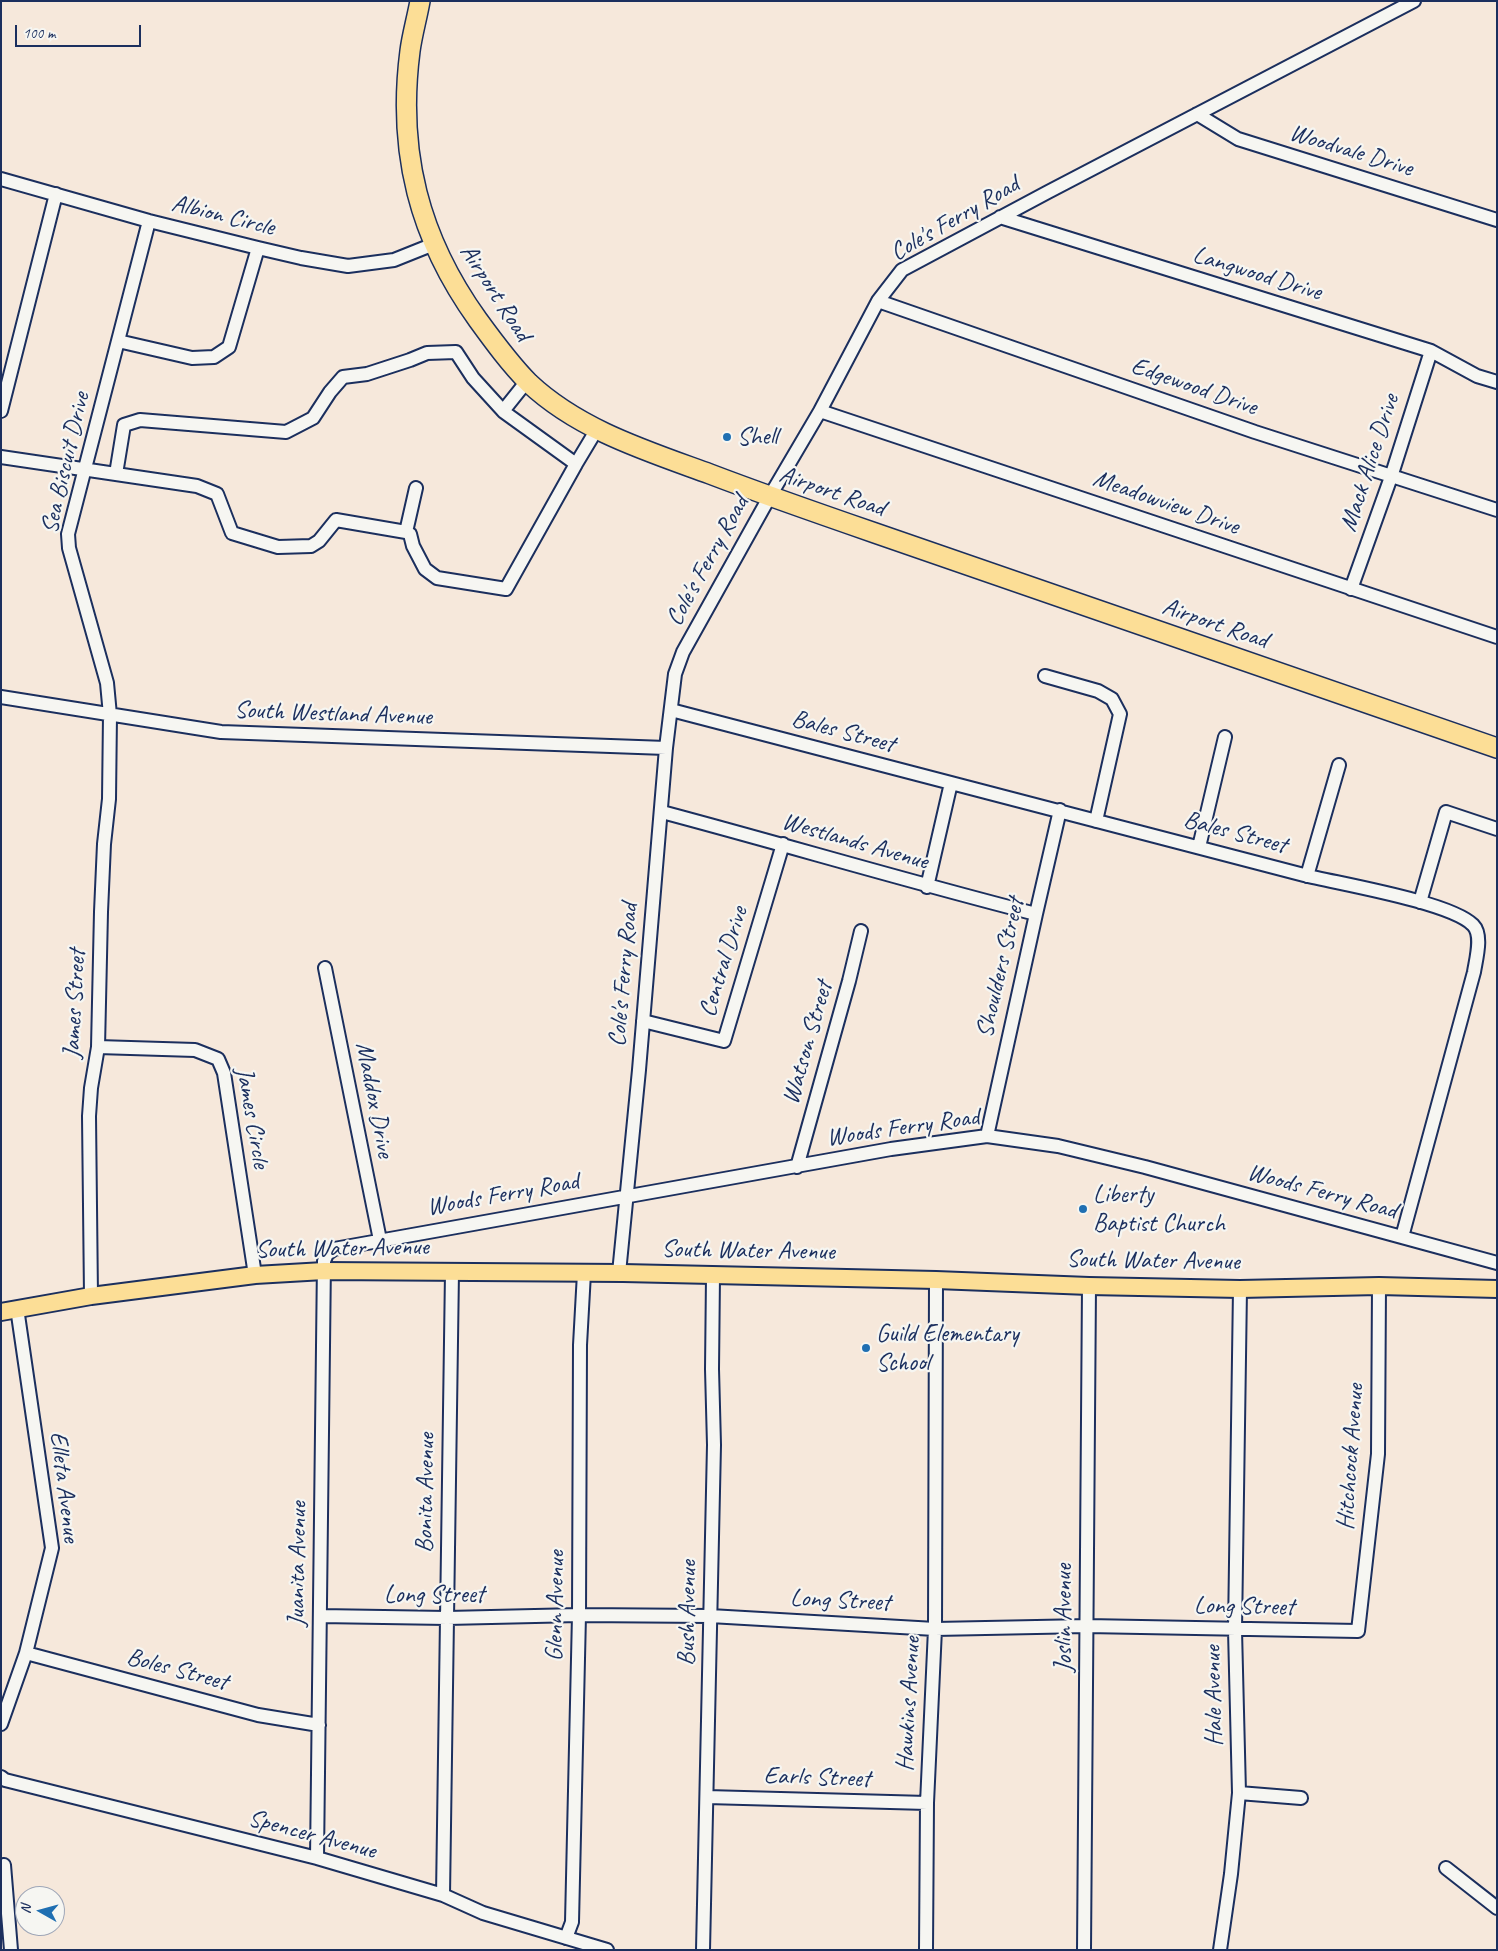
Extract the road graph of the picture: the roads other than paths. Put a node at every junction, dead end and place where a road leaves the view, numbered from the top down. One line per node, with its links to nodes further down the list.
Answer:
1 (420, 1): 9 (highway, Airport Road)
2 (1414, 1): 3 (street, Cole's Ferry Road)
3 (1198, 114): 6 (street, Cole's Ferry Road); 8 (street, Woodvale Drive)
4 (1, 179): 5 (street, Albion Circle)
5 (56, 194): 7 (street, Albion Circle); 16 (street)
6 (1000, 217): 11 (street, Cole's Ferry Road); 13 (street, Langwood Drive)
7 (149, 220): 10 (street, Albion Circle); 12 (street, Sea Biscuit Drive)
8 (1497, 220)
9 (434, 244): 10 (street, Albion Circle); 14 (highway, Airport Road)
10 (258, 248): 12 (street)
11 (878, 301): 18 (street, Cole's Ferry Road); 24 (street, Edgewood Drive)
12 (118, 341): 22 (street, Sea Biscuit Drive)
13 (1431, 351): 15 (street, Langwood Drive); 24 (street, Mack Alice Drive)
14 (528, 381): 17 (street); 19 (highway, Airport Road)
15 (1497, 382)
16 (1, 411)
17 (502, 411): 21 (street); 23 (street)
18 (820, 411): 26 (street, Cole's Ferry Road); 29 (street, Meadowview Drive)
19 (598, 429): 21 (street); 26 (highway, Airport Road)
20 (1, 457): 22 (street)
21 (576, 464): 28 (street)
22 (85, 469): 23 (street); 34 (street, Sea Biscuit Drive)
23 (116, 474): 28 (street)
24 (1391, 476): 27 (street, Edgewood Drive); 29 (street, Mack Alice Drive)
25 (416, 488): 28 (street)
26 (770, 496): 33 (street, Cole's Ferry Road); 37 (highway, Airport Road)
27 (1497, 510)
28 (406, 532)
29 (1351, 589): 30 (street, Meadowview Drive)
30 (1497, 637)
31 (1045, 676): 42 (street)
32 (1, 697): 34 (street, South Westland Avenue)
33 (671, 710): 36 (street, Cole's Ferry Road); 39 (street, Bales Street)
34 (110, 715): 36 (street, South Westland Avenue); 53 (street, James Street)
35 (1225, 737): 45 (street)
36 (666, 748): 41 (street, Cole's Ferry Road)
37 (1497, 748)
38 (1339, 765): 46 (street)
39 (951, 784): 40 (street, Bales Street); 47 (street)
40 (1060, 810): 42 (street, Bales Street); 49 (street, Shoulders Street)
41 (662, 812): 44 (street, Westlands Avenue); 52 (street, Cole's Ferry Road)
42 (1096, 821): 45 (street, Bales Street)
43 (1497, 829): 48 (street)
44 (783, 844): 47 (street, Westlands Avenue); 52 (street, Central Drive)
45 (1199, 847): 46 (street, Bales Street)
46 (1307, 876): 48 (street, Bales Street)
47 (927, 886): 49 (street, Westlands Avenue)
48 (1420, 902): 57 (street, Bales Street)
49 (1036, 914): 54 (street, Shoulders Street)
50 (861, 931): 55 (street, Watson Street)
51 (325, 968): 58 (street, Maddox Drive)
52 (643, 1020): 56 (street, Cole's Ferry Road)
53 (98, 1047): 64 (street, James Circle); 71 (street, James Street)
54 (987, 1136): 55 (street, Woods Ferry Road); 57 (street, Woods Ferry Road)
55 (797, 1167): 56 (street, Woods Ferry Road)
56 (628, 1195): 58 (street, Woods Ferry Road); 63 (street, Cole's Ferry Road)
57 (1402, 1237): 59 (street, Woods Ferry Road)
58 (380, 1240): 60 (street, Woods Ferry Road)
59 (1497, 1263)
60 (324, 1271): 61 (main road, South Water Avenue); 64 (main road, South Water Avenue); 74 (street, Juanita Avenue)
61 (452, 1272): 62 (main road, South Water Avenue); 76 (street, Bonita Avenue)
62 (584, 1273): 63 (main road, South Water Avenue); 73 (street, Glenn Avenue)
63 (620, 1273): 65 (main road, South Water Avenue)
64 (255, 1275): 71 (main road, South Water Avenue)
65 (713, 1276): 66 (main road, South Water Avenue); 75 (street, Bush Avenue)
66 (936, 1280): 67 (main road, South Water Avenue); 78 (street, Hawkins Avenue)
67 (1089, 1286): 69 (main road, South Water Avenue); 77 (street, Joslin Avenue)
68 (1379, 1286): 69 (main road, South Water Avenue); 70 (main road, South Water Avenue); 80 (street, Hitchcock Avenue)
69 (1240, 1289): 79 (street, Hale Avenue)
70 (1497, 1289)
71 (91, 1296): 72 (main road, South Water Avenue)
72 (9, 1310): 81 (street, Elleta Avenue)
73 (579, 1615): 75 (street, Long Street); 76 (street, Long Street); 94 (street, Glenn Avenue)
74 (320, 1616): 76 (street, Long Street); 83 (street, Juanita Avenue)
75 (710, 1616): 78 (street, Long Street); 86 (street, Bush Avenue)
76 (448, 1618): 92 (street, Bonita Avenue)
77 (1087, 1626): 78 (street, Long Street); 79 (street, Long Street); 99 (street, Joslin Avenue)
78 (934, 1629): 88 (street, Hawkins Avenue)
79 (1235, 1630): 80 (street, Long Street); 85 (street, Hale Avenue)
80 (1358, 1631)
81 (26, 1653): 82 (street, Elleta Avenue); 83 (street, Boles Street)
82 (1, 1724)
83 (318, 1725): 89 (street, Juanita Avenue)
84 (1, 1777): 89 (street, Spencer Avenue)
85 (1239, 1793): 87 (street); 100 (street, Hale Avenue)
86 (707, 1797): 88 (street, Earls Street); 97 (street, Bush Avenue)
87 (1301, 1798)
88 (926, 1803): 98 (street, Hawkins Avenue)
89 (317, 1858): 92 (street, Spencer Avenue)
90 (4, 1865): 95 (street)
91 (1446, 1868): 93 (street)
92 (443, 1895): 94 (street, Spencer Avenue)
93 (1497, 1908)
94 (566, 1938): 96 (street, Spencer Avenue)
95 (11, 1950)
96 (607, 1950)
97 (703, 1950)
98 (926, 1950)
99 (1084, 1950)
100 (1220, 1950)

